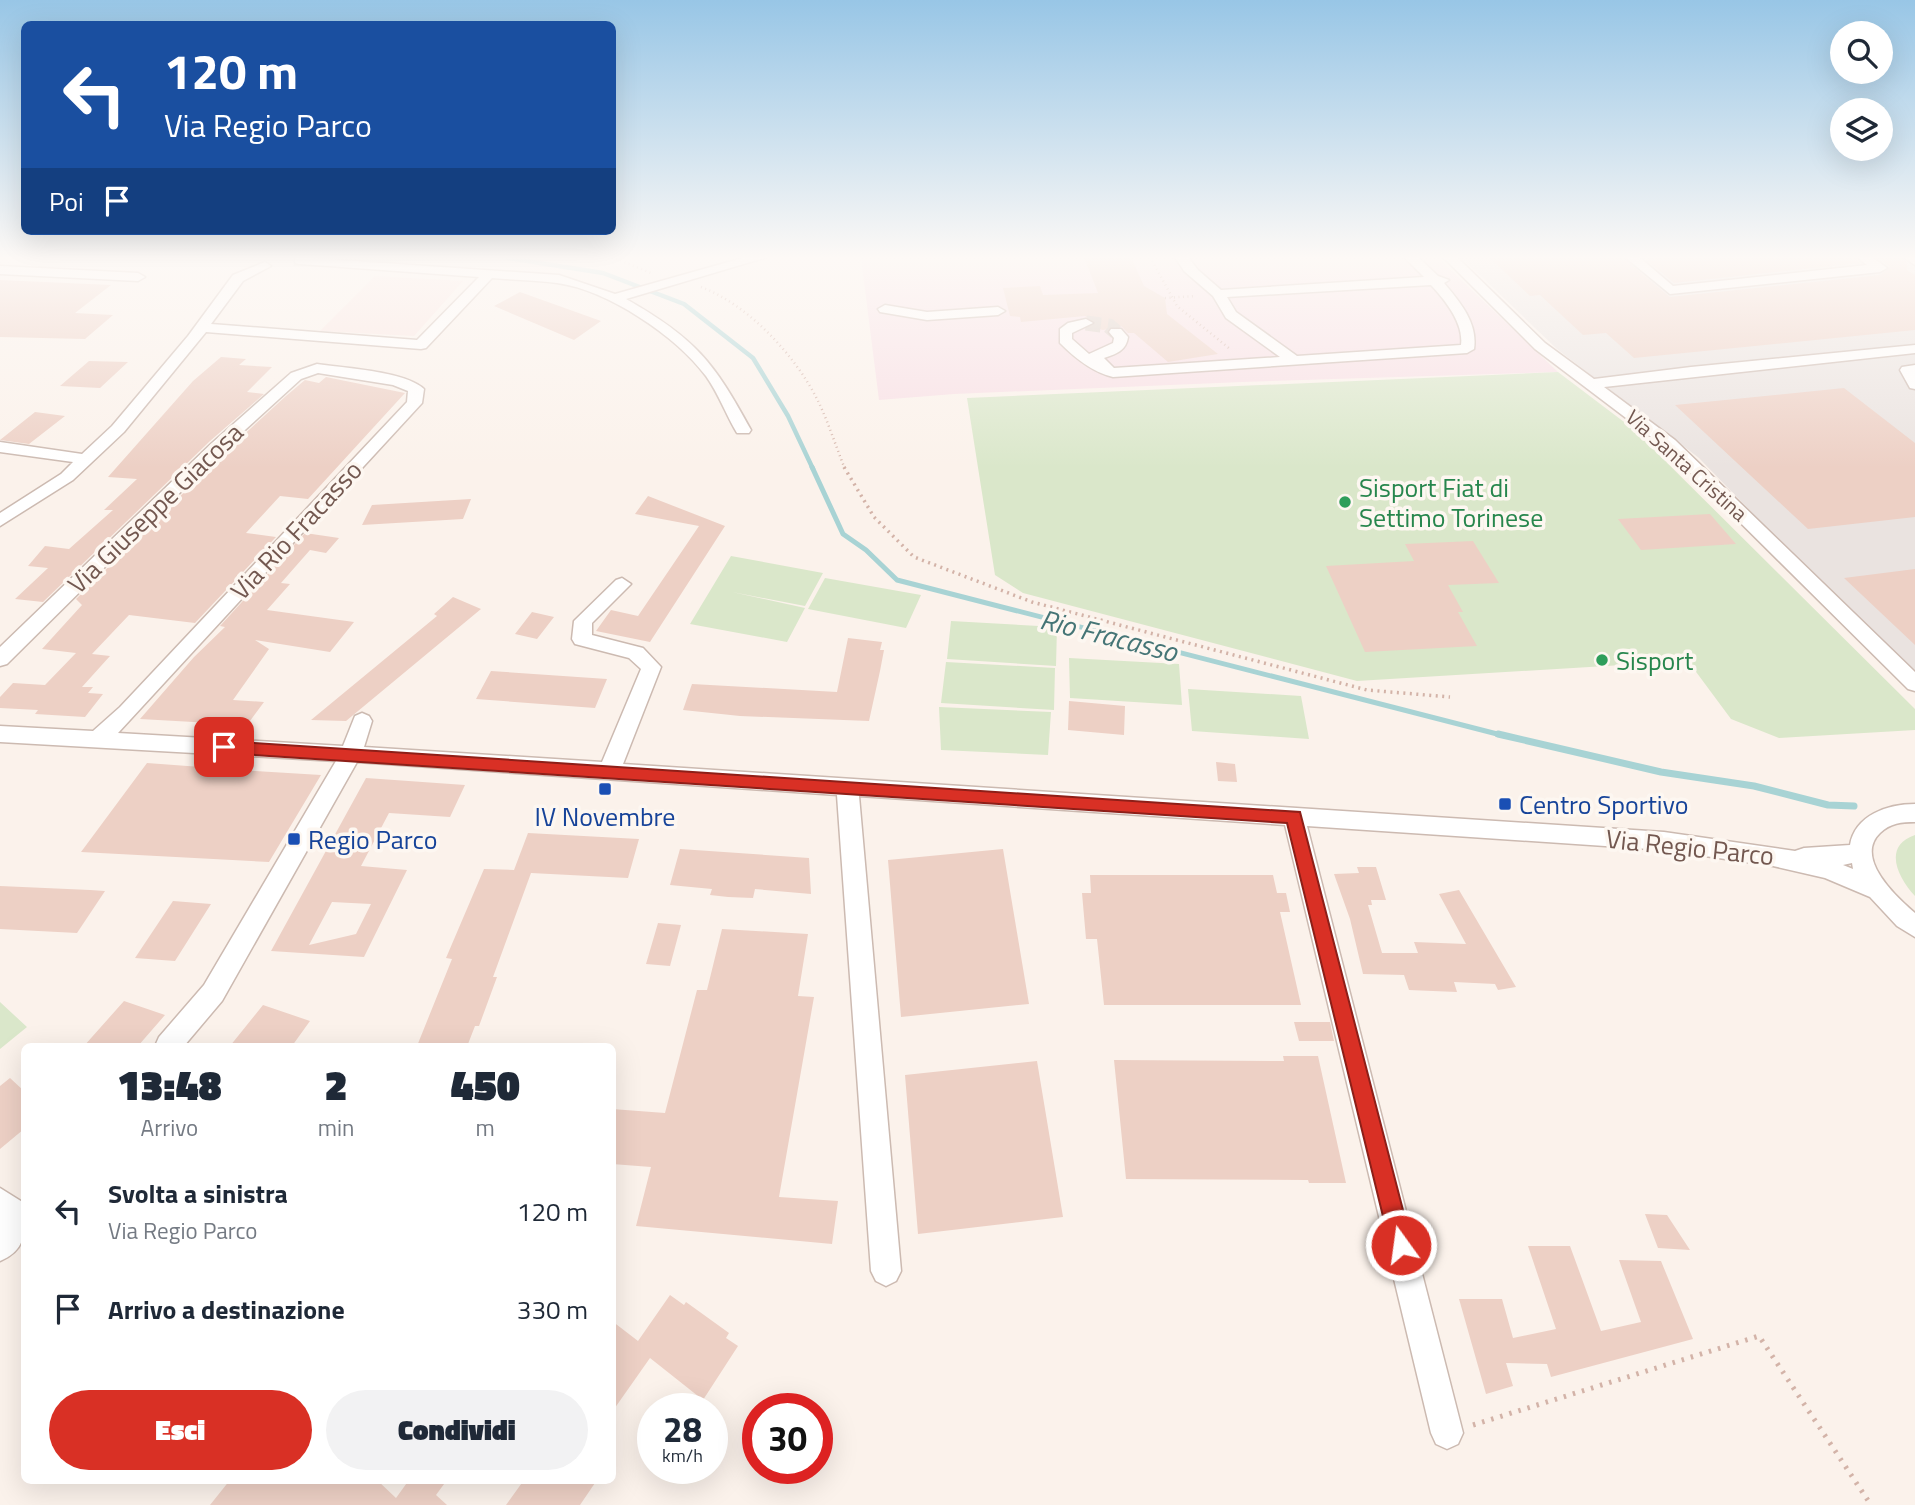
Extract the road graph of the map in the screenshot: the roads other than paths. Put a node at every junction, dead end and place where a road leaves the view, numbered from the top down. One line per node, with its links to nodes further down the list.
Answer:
1 (201, 327): 19 (street)
2 (204, 327): 3 (street)
3 (438, 327)
4 (660, 327): 17 (street)
5 (1071, 327): 14 (street)
6 (1248, 327): 11 (street)
7 (1464, 327): 11 (street)
8 (1521, 327): 15 (street, Via Santa Cristina)
9 (1116, 332): 14 (street)
10 (1915, 349): 15 (street)
11 (1296, 362): 14 (street)
12 (317, 368): 22 (street, Via Giuseppe Giacosa); 26 (street, Via Rio Fracasso)
13 (1915, 369): 16 (street)
14 (1105, 370)
15 (1591, 384): 23 (street, Via Santa Cristina)
16 (1915, 385)
17 (743, 430)
18 (0, 447): 19 (street)
19 (86, 459): 20 (street)
20 (0, 521)
21 (622, 584): 28 (street)
22 (0, 659)
23 (1915, 684)
24 (362, 722): 27 (street)
25 (0, 734): 26 (street, Via Regio Parco)
26 (97, 740): 27 (street, Via Regio Parco)
27 (351, 754): 28 (street, Via Regio Parco); 36 (street)
28 (609, 771): 29 (street, Via Regio Parco)
29 (847, 787): 31 (street, Via Regio Parco); 39 (street)
30 (1915, 813): 32 (street)
31 (1294, 817): 33 (street, Via Regio Parco); 40 (street)
32 (1861, 852): 33 (street, Via Regio Parco); 34 (street)
33 (1787, 858): 34 (street, Via Regio Parco)
34 (1877, 890): 35 (street)
35 (1915, 927)
36 (171, 1043)
37 (17, 1217): 38 (street)
38 (0, 1246)
39 (886, 1271)
40 (1447, 1433)

